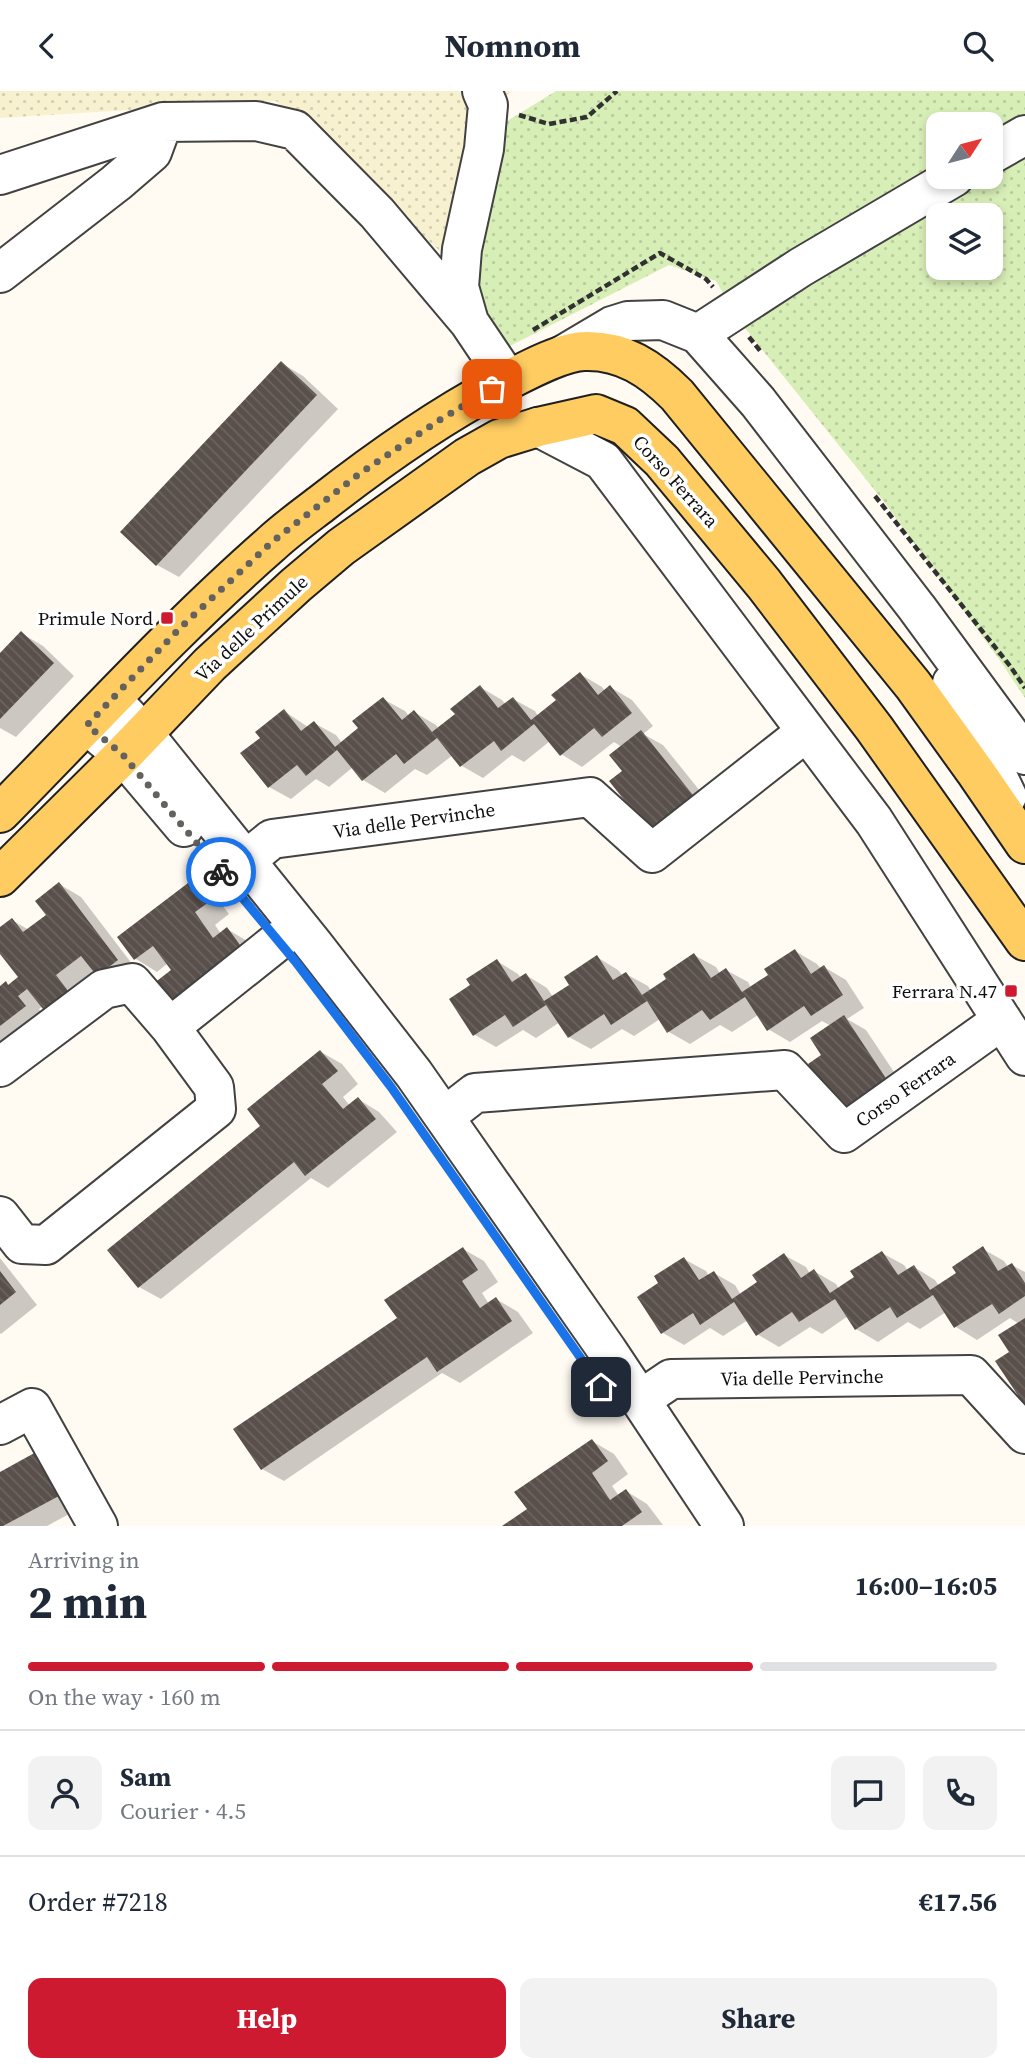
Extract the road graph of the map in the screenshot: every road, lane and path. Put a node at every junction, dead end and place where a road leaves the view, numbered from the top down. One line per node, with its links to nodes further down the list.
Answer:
1 (617, 91): 2 (path)
2 (485, 98): 9 (street)
3 (163, 122): 6 (street); 8 (street); 9 (street)
4 (1025, 135): 5 (street)
5 (1003, 148)
6 (0, 175)
7 (934, 189): 10 (street)
8 (0, 273)
9 (469, 322): 12 (street)
10 (698, 334): 11 (street); 14 (street)
11 (563, 355): 12 (main road); 21 (main road)
12 (508, 380): 15 (main road)
13 (538, 427): 16 (street); 17 (main road, Via delle Primule); 25 (main road, Corso Ferrara)
14 (917, 608): 18 (street); 20 (street)
15 (99, 713): 17 (street); 19 (main road)
16 (806, 732): 22 (street, Via delle Pervinche); 26 (street)
17 (133, 744): 22 (street); 23 (main road, Via delle Primule); 24 (street)
18 (1025, 755)
19 (0, 813)
20 (1025, 832)
21 (1025, 844)
22 (245, 860): 30 (street)
23 (0, 877)
24 (278, 941): 27 (street); 36 (street)
25 (1025, 941)
26 (1002, 1020): 28 (street); 30 (street, Corso Ferrara)
27 (170, 1027): 29 (street); 31 (street)
28 (1025, 1056)
29 (0, 1067)
30 (443, 1117): 32 (street)
31 (0, 1216)
32 (640, 1400): 34 (street, Via delle Pervinche); 37 (street)
33 (0, 1425): 35 (street)
34 (1025, 1434)
35 (98, 1526)
36 (693, 1526)
37 (724, 1526)

